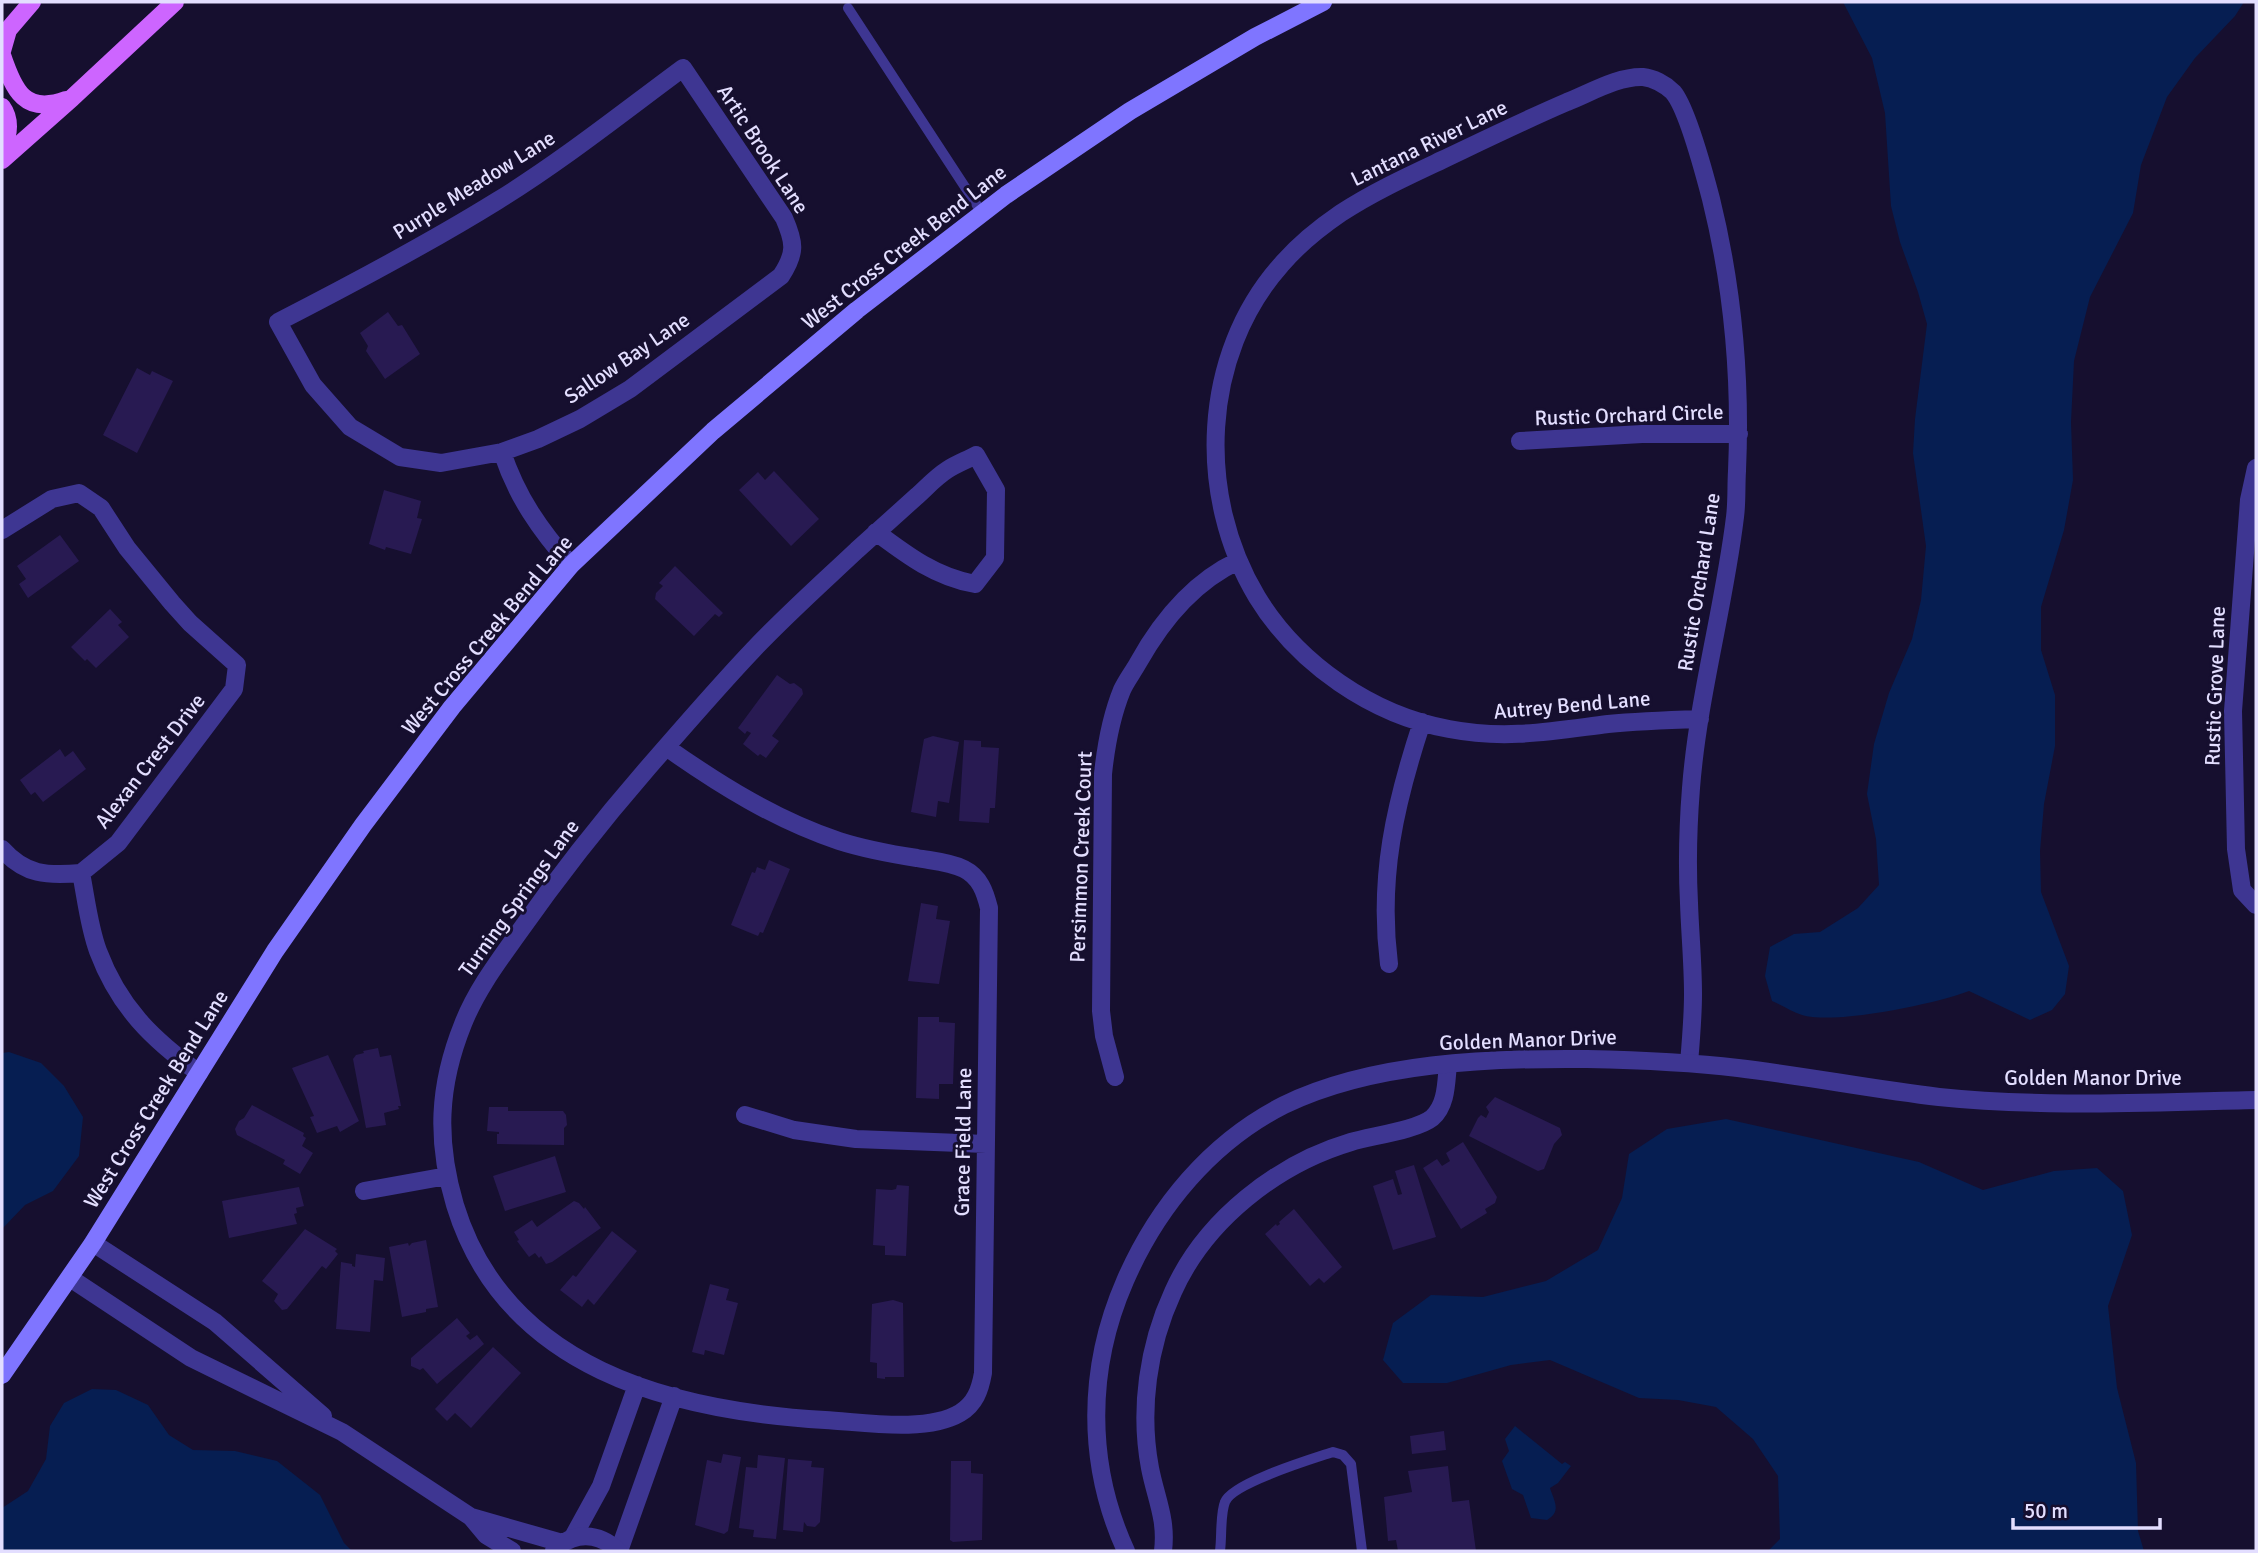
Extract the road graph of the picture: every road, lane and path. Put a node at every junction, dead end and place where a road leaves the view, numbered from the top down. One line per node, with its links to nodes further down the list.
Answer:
1 (30, 2): 5 (main road); 6 (main road)
2 (175, 2): 9 (main road)
3 (1323, 2): 13 (main road, West Cross Creek Bend Lane)
4 (848, 8): 13 (lane)
5 (2, 26)
6 (2, 53): 9 (main road)
7 (683, 68): 14 (street, Artic Brook Lane); 16 (street, Purple Meadow Lane)
8 (1660, 82): 15 (street, Lantana River Lane); 17 (street, Rustic Orchard Lane)
9 (72, 98): 12 (main road)
10 (2, 107): 11 (main road)
11 (2, 145)
12 (2, 160)
13 (982, 213): 24 (main road, West Cross Creek Bend Lane)
14 (792, 258): 19 (street, Sallow Bay Lane)
15 (1252, 305): 23 (street, Autrey Bend Lane)
16 (278, 322): 19 (street, Sallow Bay Lane)
17 (1739, 434): 18 (street, Rustic Orchard Circle); 25 (street, Rustic Orchard Lane)
18 (1520, 441)
19 (502, 452): 24 (street)
20 (2256, 468): 30 (street, Rustic Grove Lane)
21 (2, 530): 29 (street, Alexan Crest Drive)
22 (876, 532): 22 (street, Turning Springs Lane); 27 (street, Turning Springs Lane)
23 (1238, 561): 26 (street, Autrey Bend Lane); 35 (street, Persimmon Creek Court)
24 (571, 565): 34 (main road, West Cross Creek Bend Lane)
25 (1700, 719): 26 (street, Autrey Bend Lane); 32 (street, Rustic Orchard Lane)
26 (1422, 722): 31 (street)
27 (666, 747): 38 (street, Grace Field Lane); 39 (street, Turning Springs Lane)
28 (2, 849): 29 (street)
29 (81, 873): 34 (street)
30 (2255, 904)
31 (1389, 964)
32 (1689, 1062): 33 (street, Golden Manor Drive); 36 (street, Golden Manor Drive)
33 (1448, 1063): 52 (street, Golden Manor Drive); 53 (street)
34 (199, 1073): 41 (main road, West Cross Creek Bend Lane)
35 (1115, 1077)
36 (2256, 1100)
37 (745, 1115): 38 (street)
38 (986, 1144): 46 (street, Grace Field Lane)
39 (447, 1176): 40 (street); 44 (street, Turning Springs Lane)
40 (364, 1191)
41 (93, 1243): 42 (main road, West Cross Creek Bend Lane); 47 (street)
42 (70, 1278): 43 (main road, West Cross Creek Bend Lane); 47 (street)
43 (2, 1375)
44 (637, 1385): 45 (street, Turning Springs Lane); 49 (street)
45 (674, 1396): 46 (street, Turning Springs Lane); 51 (street)
46 (971, 1404)
47 (342, 1432): 48 (street)
48 (471, 1517): 49 (street); 50 (street)
49 (563, 1544): 51 (street)
50 (512, 1551)
51 (619, 1551)
52 (1126, 1551)
53 (1163, 1551)
54 (1220, 1551): 55 (lane)
55 (1362, 1551)

